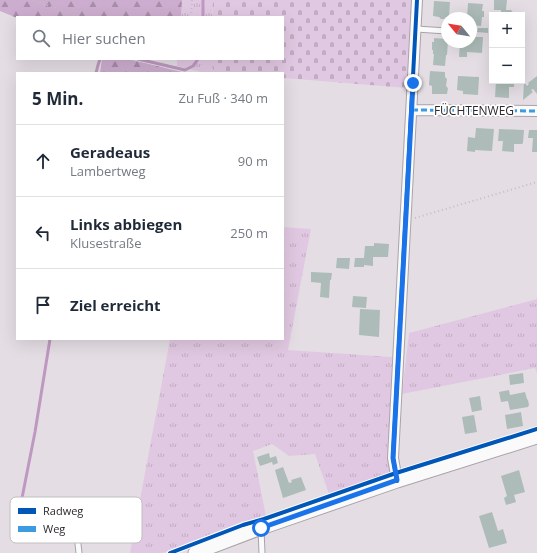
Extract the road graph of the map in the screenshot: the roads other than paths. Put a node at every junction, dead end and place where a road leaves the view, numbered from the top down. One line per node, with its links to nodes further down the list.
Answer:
1 (418, 0): 2 (street)
2 (416, 29): 3 (lane); 4 (street)
3 (441, 31)
4 (412, 110): 5 (street, FÜCHTENWEG); 7 (street)
5 (537, 111)
6 (537, 437): 7 (street)
7 (397, 480): 8 (street)
8 (261, 528): 11 (street); 12 (lane)
9 (78, 543): 10 (lane)
10 (79, 553)
11 (195, 553)
12 (262, 553)

